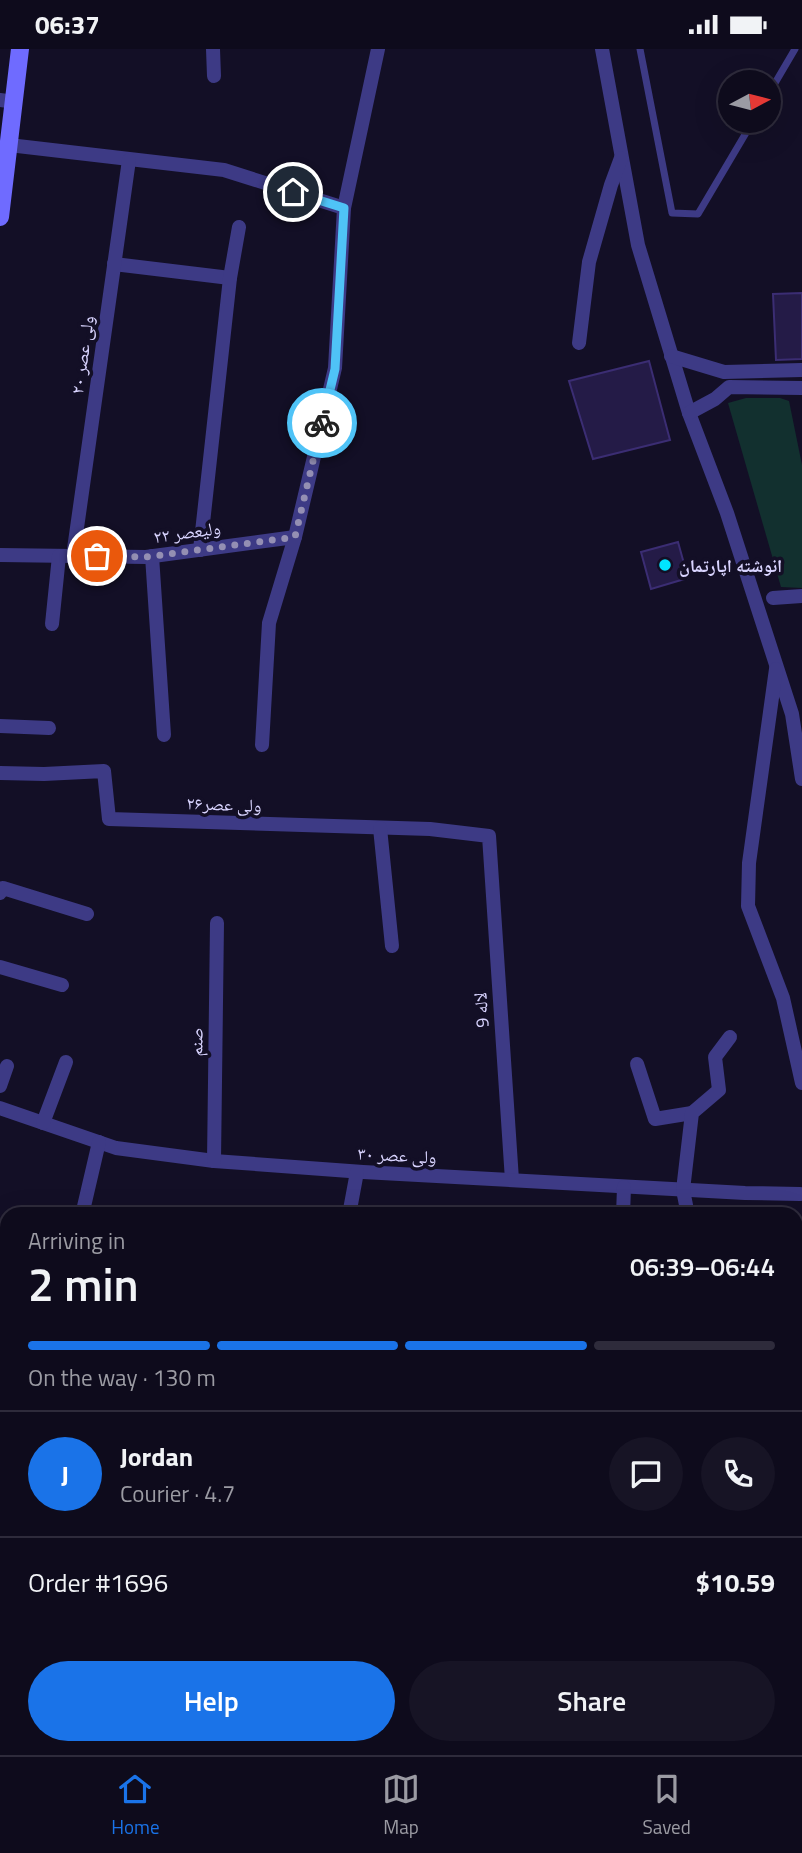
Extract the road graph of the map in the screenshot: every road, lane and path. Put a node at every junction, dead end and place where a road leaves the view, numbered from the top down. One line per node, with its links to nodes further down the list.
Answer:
1 (20, 49): 9 (main road)
2 (213, 49): 8 (street)
3 (378, 49): 14 (street)
4 (602, 49): 12 (street)
5 (640, 49): 10 (lane)
6 (795, 49): 7 (lane)
7 (781, 73)
8 (214, 76)
9 (7, 101): 11 (main road)
10 (746, 133)
11 (9, 145): 13 (street); 15 (main road)
12 (622, 157): 19 (street); 20 (street)
13 (128, 160): 14 (street); 17 (street, ولی عصر ۲۰)
14 (344, 208): 24 (street)
15 (0, 217)
16 (239, 227): 18 (street)
17 (114, 264): 18 (street); 27 (street, ولی عصر ۲۰)
18 (230, 278): 25 (street)
19 (579, 343)
20 (671, 356): 21 (street); 23 (street)
21 (802, 370)
22 (802, 388): 23 (street)
23 (689, 413): 32 (street)
24 (295, 537): 25 (street, ولیعصر ۲۲); 36 (street)
25 (200, 550): 28 (street, ولیعصر ۲۲)
26 (0, 555): 27 (street, ولیعصر ۲۲)
27 (66, 556): 28 (street, ولیعصر ۲۲); 31 (street, ولی عصر ۲۰)
28 (152, 556): 35 (street)
29 (802, 596): 30 (street)
30 (773, 598)
31 (52, 624)
32 (776, 664): 38 (street); 51 (street)
33 (0, 726): 34 (street)
34 (49, 727)
35 (164, 735)
36 (262, 745)
37 (0, 773): 39 (street, ولی عصر۲۶)
38 (802, 779)
39 (380, 828): 40 (street, ولی عصر۲۶); 44 (street)
40 (489, 836): 59 (street, لاله 9)
41 (1, 890): 42 (street)
42 (87, 914)
43 (217, 923): 57 (street, صنم)
44 (392, 946)
45 (0, 967): 46 (street)
46 (62, 985)
47 (730, 1037): 54 (street)
48 (66, 1062): 55 (street)
49 (637, 1064): 54 (street)
50 (7, 1066): 52 (street)
51 (802, 1083)
52 (0, 1086)
53 (0, 1108): 55 (street, ولی عصر ۳۰)
54 (692, 1113): 61 (street)
55 (43, 1123): 56 (street, ولی عصر ۳۰)
56 (99, 1142): 57 (street, ولی عصر ۳۰); 63 (street)
57 (214, 1161): 58 (street, ولی عصر ۳۰)
58 (357, 1172): 59 (street, ولی عصر ۳۰); 64 (street)
59 (512, 1180): 60 (street, ولی عصر ۳۰)
60 (624, 1187): 61 (street, ولی عصر ۳۰); 65 (street)
61 (683, 1190): 62 (street, ولی عصر ۳۰); 66 (street)
62 (801, 1194)
63 (84, 1207)
64 (350, 1207)
65 (623, 1207)
66 (686, 1207)

